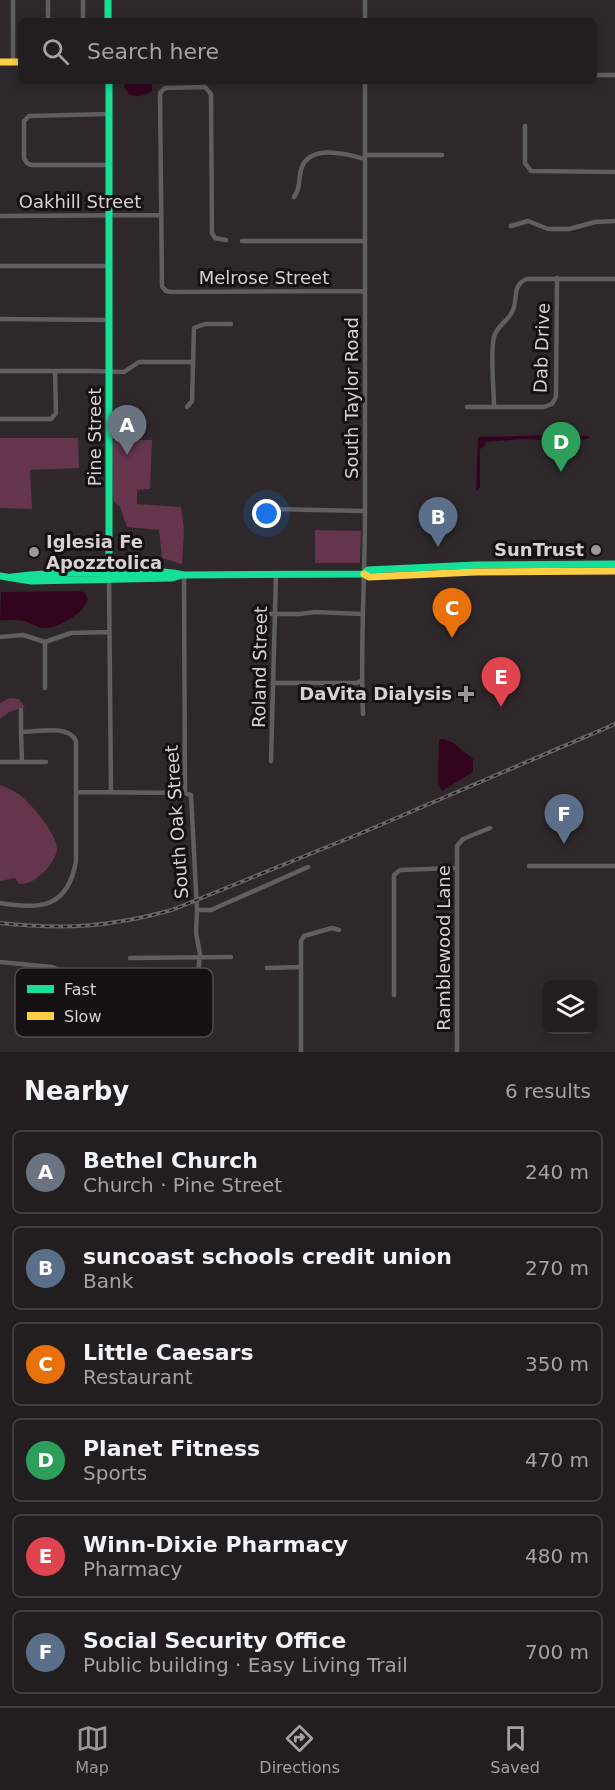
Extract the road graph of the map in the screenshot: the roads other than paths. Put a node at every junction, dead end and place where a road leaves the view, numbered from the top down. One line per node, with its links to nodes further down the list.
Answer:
1 (13, 0): 11 (street)
2 (48, 0): 6 (street)
3 (83, 0): 7 (street)
4 (108, 0): 8 (main road)
5 (365, 0): 9 (street)
6 (48, 18)
7 (83, 18)
8 (108, 18)
9 (365, 18)
10 (0, 62): 11 (main road)
11 (17, 62)
12 (597, 75): 13 (street)
13 (615, 75)
14 (109, 84): 16 (main road, Pine Street)
15 (365, 84): 19 (street, South Taylor Road)
16 (109, 114): 20 (main road, Pine Street); 20 (street)
17 (525, 126): 21 (street)
18 (442, 155): 19 (street)
19 (365, 157): 22 (street); 30 (street, South Taylor Road)
20 (109, 165): 25 (main road, Pine Street)
21 (615, 172)
22 (294, 197)
23 (161, 215): 25 (street, Oakhill Street); 28 (street, Oakhill Street); 35 (street, Oakhill Street)
24 (0, 216): 25 (street, Oakhill Street)
25 (109, 216): 32 (main road, Pine Street)
26 (615, 221): 27 (street)
27 (511, 226)
28 (226, 240)
29 (242, 241): 30 (street)
30 (365, 241): 36 (street, South Taylor Road)
31 (0, 266): 32 (street)
32 (109, 266): 38 (main road, Pine Street)
33 (557, 278): 34 (street); 46 (street); 46 (street, Dab Drive)
34 (615, 279)
35 (164, 289): 36 (street, Melrose Street)
36 (365, 291): 49 (street, South Taylor Road)
37 (0, 319): 38 (street)
38 (110, 320): 43 (main road, Pine Street)
39 (231, 324): 40 (street)
40 (192, 362): 43 (street); 44 (street)
41 (0, 371): 42 (street)
42 (55, 371): 43 (street); 47 (street)
43 (110, 371): 54 (main road, Pine Street)
44 (187, 407)
45 (467, 407): 46 (street, Dab Drive)
46 (494, 407)
47 (0, 419)
48 (267, 509): 49 (street)
49 (365, 511): 53 (street, South Taylor Road)
50 (615, 564): 53 (main road)
51 (615, 571): 53 (main road)
52 (276, 574): 53 (main road); 55 (main road); 58 (street, Roland Street)
53 (364, 574): 59 (street, South Taylor Road)
54 (110, 575): 55 (main road); 56 (main road); 60 (street, Pine Street)
55 (184, 575): 75 (street, South Oak Street)
56 (0, 576)
57 (260, 614): 58 (street)
58 (274, 614): 59 (street); 64 (street, Roland Street)
59 (362, 614): 63 (street, South Taylor Road)
60 (109, 632): 62 (street); 74 (street, Pine Street)
61 (0, 637): 62 (street)
62 (45, 642): 65 (street)
63 (361, 681): 64 (street); 67 (street, South Taylor Road)
64 (273, 683): 69 (street, Roland Street)
65 (45, 688)
66 (21, 710): 68 (street)
67 (363, 714)
68 (21, 732): 71 (street); 73 (street)
69 (271, 761)
70 (1, 762): 71 (street)
71 (22, 762): 72 (street)
72 (46, 762)
73 (76, 792): 74 (street); 81 (street)
74 (111, 792): 75 (street)
75 (184, 793): 82 (street, South Oak Street)
76 (490, 828): 80 (street, Ramblewood Lane)
77 (529, 866): 78 (street)
78 (615, 866)
79 (308, 867): 82 (street)
80 (456, 868): 92 (street); 94 (street, Ramblewood Lane)
81 (0, 903)
82 (197, 910): 84 (street, South Oak Street)
83 (339, 930): 88 (street)
84 (198, 957): 85 (street); 86 (street); 90 (street, South Oak Street)
85 (231, 957)
86 (130, 958)
87 (0, 962): 89 (street)
88 (301, 967): 91 (street); 93 (street)
89 (55, 968)
90 (197, 968)
91 (267, 968)
92 (394, 995)
93 (301, 1052)
94 (457, 1052)

